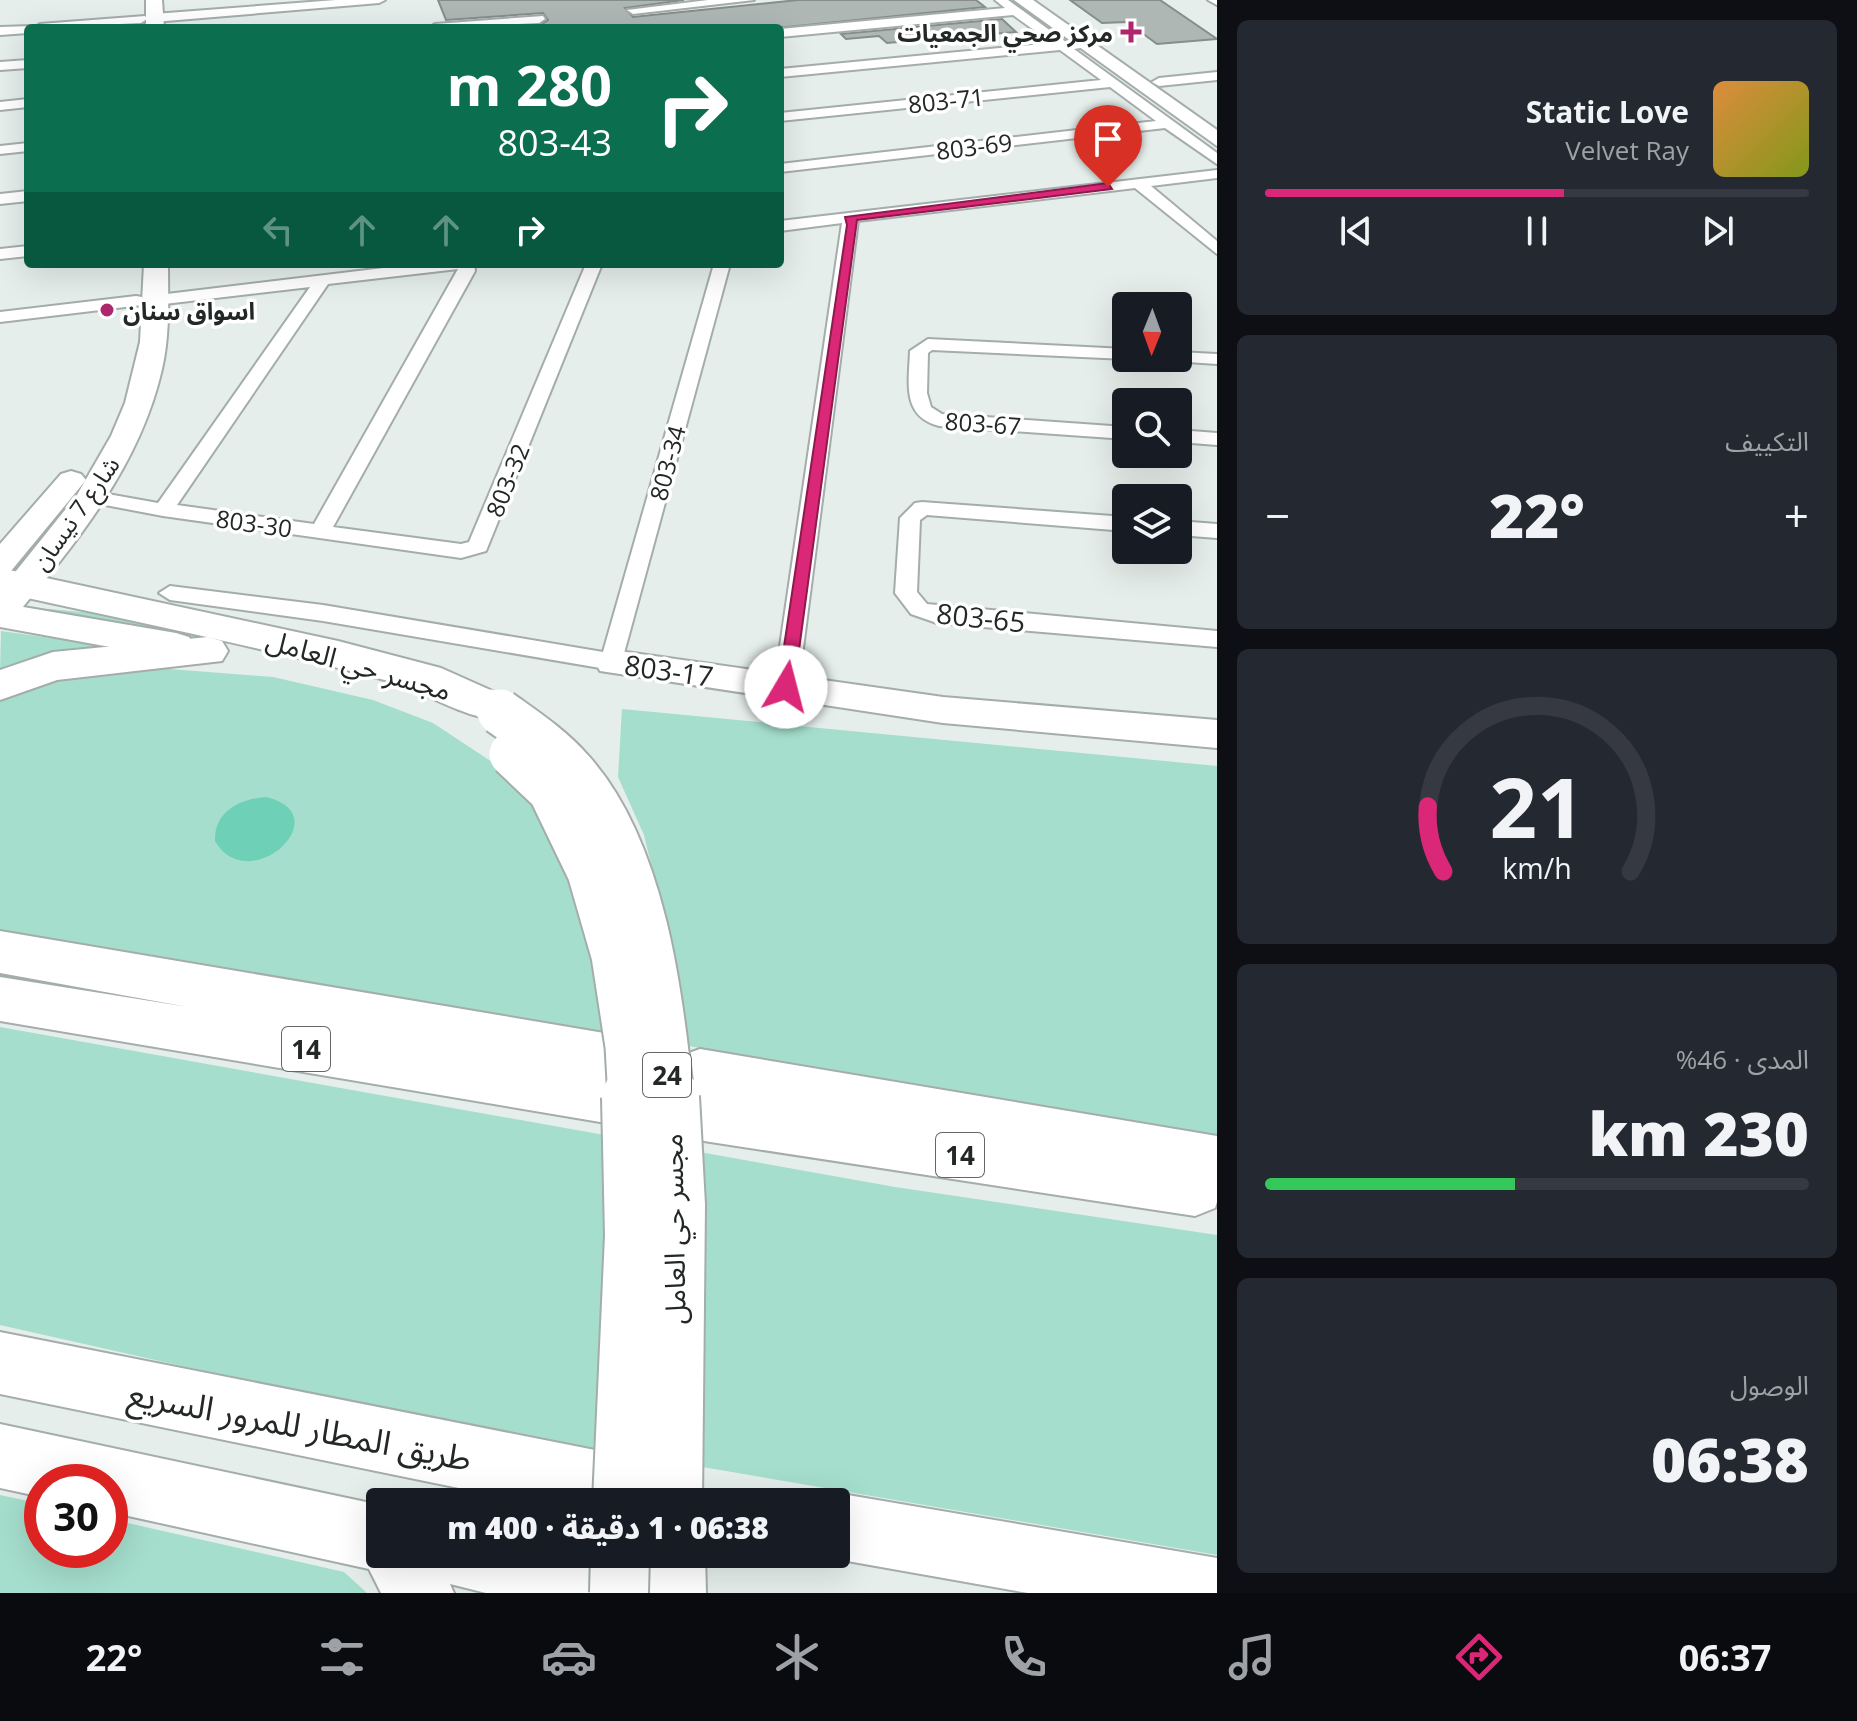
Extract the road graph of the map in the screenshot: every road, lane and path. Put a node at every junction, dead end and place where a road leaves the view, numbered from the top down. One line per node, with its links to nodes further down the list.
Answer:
1 (141, 0): 8 (street)
2 (379, 0): 8 (street)
3 (748, 0): 7 (street)
4 (1001, 0): 6 (street)
5 (1042, 0): 21 (street)
6 (1019, 6): 14 (street); 15 (street); 16 (street)
7 (633, 9)
8 (149, 19): 10 (street)
9 (538, 19): 11 (street)
10 (88, 24)
11 (481, 24)
12 (24, 29): 13 (street)
13 (0, 31)
14 (784, 33)
15 (1083, 44): 16 (street); 28 (street)
16 (1062, 46): 19 (street); 22 (street)
17 (24, 64): 18 (street)
18 (0, 66)
19 (784, 73)
20 (1217, 76): 21 (street)
21 (1159, 82): 26 (street)
22 (1112, 83): 25 (street, 803-71); 27 (street)
23 (24, 103): 24 (street)
24 (0, 106)
25 (784, 117)
26 (1217, 123)
27 (1167, 124): 31 (street); 32 (street, 803-69)
28 (1217, 140)
29 (24, 147): 30 (street)
30 (0, 150)
31 (1217, 160)
32 (784, 168)
33 (1217, 174): 34 (street)
34 (1138, 183): 37 (street); 39 (street)
35 (24, 196): 36 (street)
36 (0, 199)
37 (851, 217): 38 (street); 69 (street)
38 (788, 221)
39 (1217, 249)
40 (24, 251): 41 (street)
41 (0, 254)
42 (138, 268): 49 (street, شارع 7 نيسان)
43 (155, 268): 49 (street, شارع 7 نيسان)
44 (424, 268): 48 (street)
45 (467, 268): 62 (street, 803-30)
46 (592, 268): 62 (street, 803-32)
47 (721, 268): 67 (street, 803-34)
48 (323, 280): 49 (street); 58 (street, 803-30)
49 (146, 300): 50 (street); 57 (street, شارع 7 نيسان); 63 (street, شارع 7 نيسان)
50 (0, 317)
51 (1112, 353): 54 (street, 803-67)
52 (1192, 358): 53 (street)
53 (1217, 359)
54 (1112, 432)
55 (1192, 437): 56 (street)
56 (1217, 439)
57 (91, 497): 58 (street); 63 (street, شارع 7 نيسان)
58 (163, 510): 62 (street, 803-30)
59 (1112, 523): 65 (street, 803-65)
60 (1192, 529): 61 (street)
61 (1217, 531)
62 (320, 532)
63 (5, 591): 66 (main road, مجسر حي العامل); 70 (main road, مجسر حي العامل)
64 (170, 593): 67 (street, 803-17)
65 (1217, 639)
66 (208, 651): 68 (highway); 70 (main road, مجسر حي العامل)
67 (612, 662): 69 (street, 803-17)
68 (0, 685)
69 (786, 687): 71 (street, 803-17)
70 (480, 716): 79 (main road, مجسر حي العامل / 24, bridge); 80 (main road, مجسر حي العامل / 24, bridge)
71 (1217, 734)
72 (0, 952): 73 (highway, 14)
73 (0, 999)
74 (1217, 1163): 75 (highway, 14)
75 (1217, 1191)
76 (0, 1363): 78 (highway, طريق المطار للمرور السريع)
77 (0, 1456): 82 (highway)
78 (587, 1488)
79 (611, 1488)
80 (673, 1488)
81 (850, 1528): 87 (highway)
82 (366, 1535)
83 (405, 1568): 88 (highway)
84 (556, 1568): 86 (highway)
85 (673, 1568): 89 (main road)
86 (611, 1576)
87 (1217, 1592)
88 (420, 1593)
89 (673, 1593)

